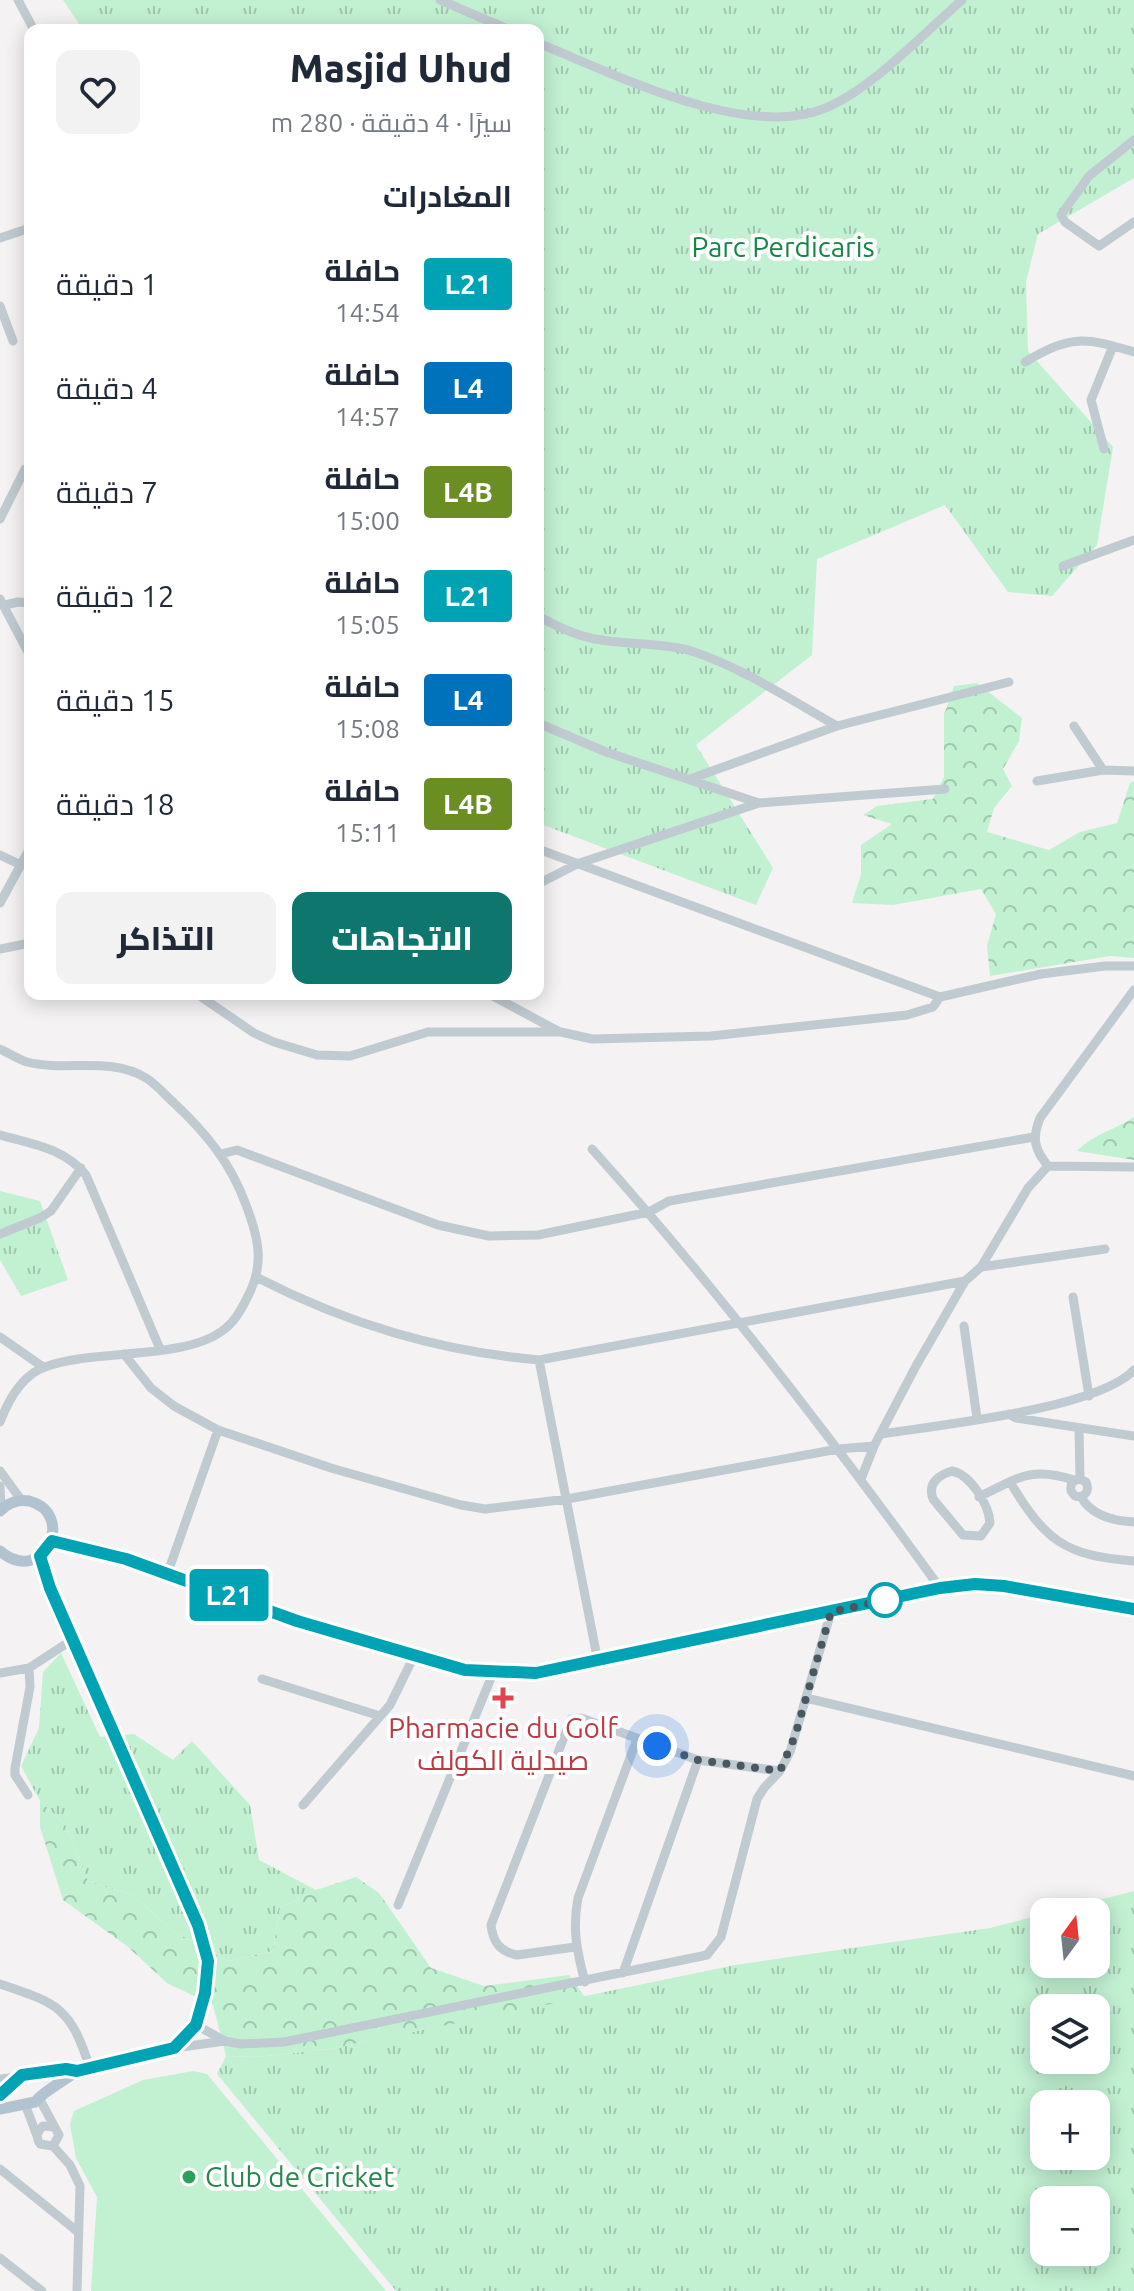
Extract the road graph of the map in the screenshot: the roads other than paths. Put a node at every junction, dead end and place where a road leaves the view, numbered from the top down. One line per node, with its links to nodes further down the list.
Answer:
1 (18, 0): 4 (street)
2 (440, 0): 5 (street)
3 (962, 0): 6 (street)
4 (31, 24)
5 (496, 24)
6 (544, 46)
7 (1134, 140): 8 (street)
8 (1134, 222)
9 (24, 230): 10 (street)
10 (0, 238)
11 (0, 306): 12 (street)
12 (13, 341)
13 (1113, 346): 14 (street); 15 (street); 16 (street)
14 (1134, 352)
15 (1025, 362)
16 (1104, 449)
17 (24, 471): 18 (street)
18 (0, 519)
19 (1134, 540): 20 (street)
20 (1063, 566)
21 (3, 602): 22 (street); 24 (street)
22 (24, 602)
23 (544, 619): 27 (street)
24 (24, 644)
25 (1009, 682): 27 (street)
26 (544, 726): 31 (street)
27 (837, 726): 31 (street)
28 (1074, 726): 29 (street)
29 (1103, 770): 30 (street); 32 (street)
30 (1134, 771)
31 (690, 779): 34 (street)
32 (1037, 781)
33 (945, 789): 34 (street)
34 (759, 803): 38 (street)
35 (544, 851): 38 (street)
36 (0, 855): 39 (street)
37 (24, 859): 39 (street)
38 (577, 864): 40 (street); 46 (street)
39 (21, 865): 41 (street)
40 (544, 881)
41 (0, 903)
42 (24, 944): 43 (street)
43 (0, 949)
44 (1134, 966): 46 (street)
45 (1134, 990): 52 (street)
46 (940, 997): 49 (street)
47 (206, 1000): 49 (street)
48 (500, 1000): 49 (street)
49 (561, 1032)
50 (0, 1049): 54 (street)
51 (0, 1135): 57 (street)
52 (1034, 1137): 55 (street); 58 (street)
53 (592, 1149): 58 (street)
54 (221, 1154): 58 (street); 62 (street)
55 (1048, 1166): 56 (street); 61 (street)
56 (1134, 1167)
57 (81, 1168): 59 (street); 68 (street)
58 (649, 1212): 65 (street)
59 (0, 1234)
60 (1105, 1249): 61 (street)
61 (981, 1267): 63 (street)
62 (258, 1278): 68 (street); 70 (street)
63 (965, 1281): 65 (street); 79 (street)
64 (1073, 1297): 73 (street)
65 (738, 1322): 70 (street); 82 (street)
66 (964, 1326): 75 (street)
67 (0, 1337): 71 (street)
68 (160, 1349): 69 (street)
69 (124, 1354): 71 (street); 78 (street)
70 (539, 1360): 89 (street)
71 (43, 1367): 76 (street)
72 (1134, 1370): 73 (street)
73 (1089, 1396): 74 (street)
74 (1009, 1414): 75 (street); 77 (street)
75 (977, 1418): 79 (street)
76 (0, 1422)
77 (1079, 1429): 80 (street); 85 (street)
78 (218, 1430): 89 (street); 98 (street)
79 (882, 1434): 81 (street)
80 (1134, 1436)
81 (874, 1446): 82 (street); 84 (street)
82 (838, 1449): 84 (street); 89 (street)
83 (0, 1471): 90 (street)
84 (861, 1479): 100 (street)
85 (1077, 1479): 86 (street); 92 (street)
86 (1010, 1482): 88 (street); 97 (street)
87 (0, 1486): 91 (street)
88 (979, 1497): 88 (street)
89 (567, 1499): 105 (street)
90 (22, 1501): 91 (main road); 93 (main road)
91 (0, 1510)
92 (1134, 1522)
93 (52, 1535): 95 (main road); 98 (main road)
94 (0, 1551): 96 (main road)
95 (40, 1556): 96 (main road); 99 (main road)
96 (27, 1561): 99 (main road)
97 (1134, 1561)
98 (168, 1572): 104 (main road)
99 (50, 1588): 103 (main road)
100 (940, 1588): 101 (main road); 102 (main road)
101 (1134, 1609)
102 (831, 1612): 105 (main road); 110 (street)
103 (72, 1640): 106 (street); 123 (main road)
104 (414, 1656): 108 (main road); 111 (street)
105 (598, 1662): 108 (main road)
106 (29, 1668): 107 (street); 116 (street)
107 (0, 1673)
108 (493, 1673): 118 (street)
109 (262, 1679): 111 (street)
110 (806, 1698): 114 (street); 115 (street)
111 (380, 1716): 117 (street)
112 (637, 1739): 113 (street); 119 (street); 119 (street)
113 (698, 1760): 114 (street); 120 (street)
114 (780, 1771): 120 (street)
115 (1134, 1776)
116 (28, 1795)
117 (303, 1805)
118 (398, 1905)
119 (575, 1947): 121 (street)
120 (623, 1973): 121 (street)
121 (585, 1982): 124 (street)
122 (0, 1984): 126 (street)
123 (196, 2025): 124 (street); 125 (main road)
124 (225, 2041): 125 (street)
125 (174, 2048): 126 (main road)
126 (90, 2068): 127 (main road)
127 (77, 2071): 128 (main road); 132 (main road)
128 (32, 2075): 130 (main road); 132 (main road)
129 (0, 2079): 130 (street)
130 (15, 2081): 131 (main road); 133 (main road)
131 (0, 2095)
132 (40, 2096): 133 (main road); 135 (street)
133 (23, 2104): 134 (main road); 136 (street)
134 (0, 2109)
135 (54, 2127): 136 (street); 137 (street)
136 (37, 2136): 137 (street)
137 (53, 2146): 139 (street)
138 (0, 2169): 139 (street)
139 (78, 2232): 142 (street)
140 (0, 2258): 141 (street)
141 (42, 2291)
142 (77, 2291)

